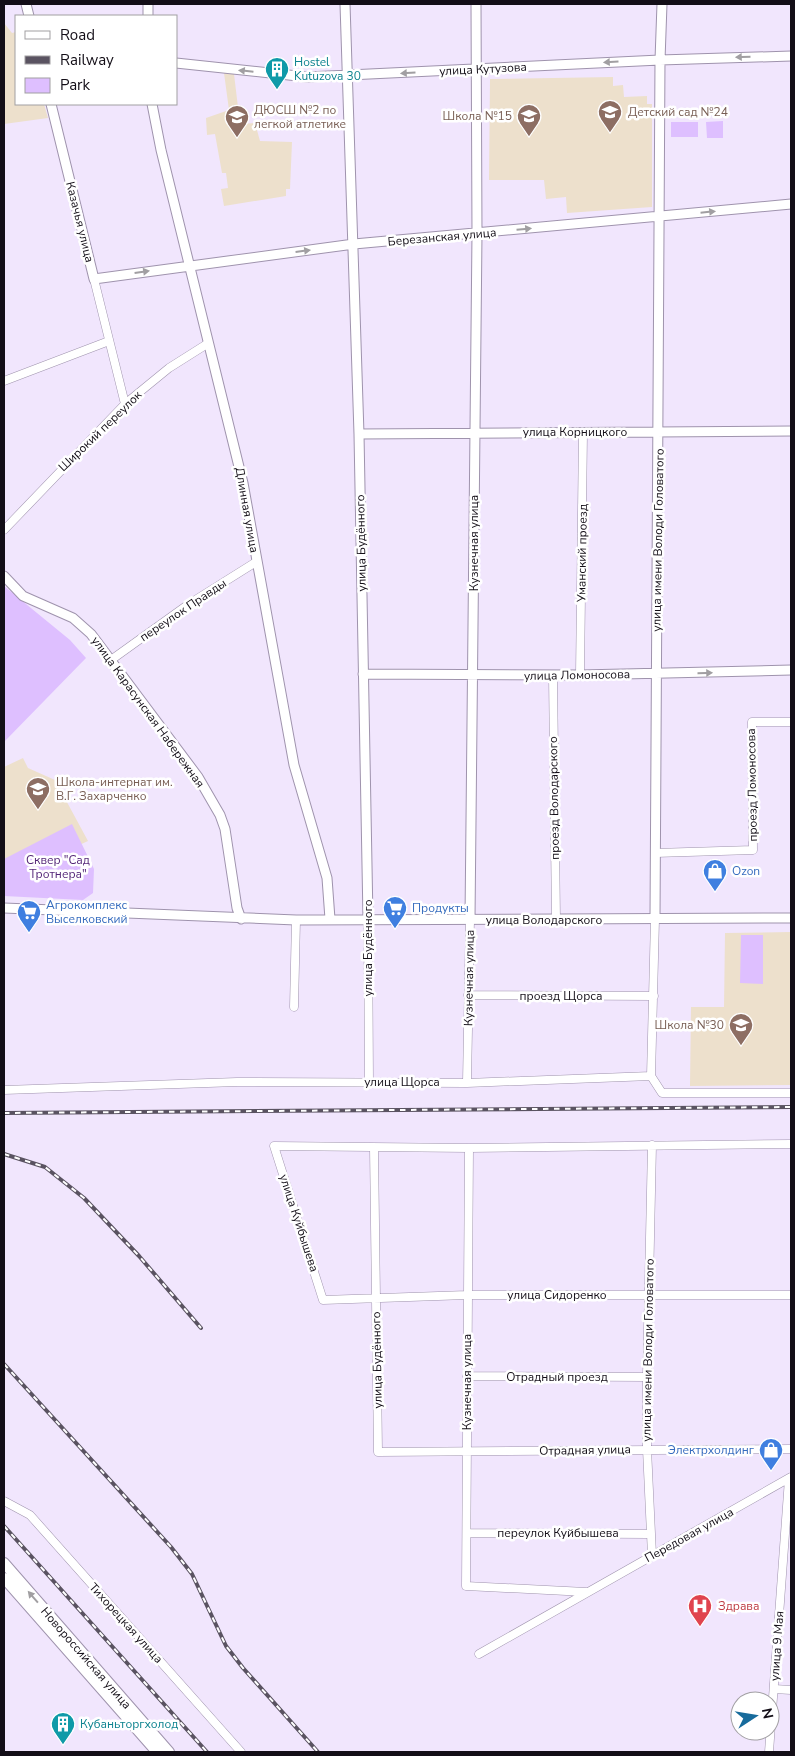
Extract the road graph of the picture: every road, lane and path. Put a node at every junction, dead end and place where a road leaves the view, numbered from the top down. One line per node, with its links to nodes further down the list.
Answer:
1 (345, 4): 8 (street, улица Будённого)
2 (476, 4): 7 (street, Кузнечная улица)
3 (662, 4): 5 (street, улица имени Володи Головатого)
4 (791, 56): 5 (street, улица Кутузова, one-way to 5)
5 (660, 60): 7 (street, улица Кутузова, one-way to 7); 12 (street, улица имени Володи Головатого)
6 (178, 63): 8 (street, улица Кутузова, one-way to 6)
7 (474, 69): 8 (street, улица Кутузова, one-way to 8); 13 (street, Кузнечная улица)
8 (348, 76): 14 (street, улица Будённого)
9 (51, 105): 16 (street, Казачья улица)
10 (152, 105): 15 (street, Длинная улица)
11 (791, 204): 12 (street, Березанская улица, one-way to 11)
12 (660, 217): 13 (street, Березанская улица, one-way to 12); 24 (street, улица имени Володи Головатого)
13 (477, 234): 14 (street, Березанская улица); 22 (street, Кузнечная улица)
14 (354, 244): 15 (street, Березанская улица, one-way to 14); 25 (street, улица Будённого)
15 (189, 265): 16 (street, Березанская улица, one-way to 15); 18 (street, Длинная улица)
16 (94, 279): 17 (street, Казачья улица)
17 (109, 341): 19 (street); 20 (street, Казачья улица)
18 (207, 344): 20 (street, Широкий переулок); 27 (street, Длинная улица)
19 (4, 381)
20 (125, 404): 26 (street, Широкий переулок)
21 (791, 431): 24 (street, улица Корницкого)
22 (475, 432): 23 (street, улица Корницкого); 25 (street, улица Корницкого); 35 (street, Кузнечная улица)
23 (583, 432): 24 (street, улица Корницкого); 34 (street, Уманский проезд)
24 (659, 432): 32 (street, улица имени Володи Головатого)
25 (359, 434): 31 (street, улица Будённого)
26 (4, 530)
27 (256, 562): 29 (street, переулок Правды); 41 (street, Длинная улица)
28 (4, 576): 29 (street, улица Карасунская Набережная)
29 (111, 660): 40 (street, улица Карасунская Набережная)
30 (791, 670): 32 (street, улица Ломоносова, one-way to 30)
31 (364, 674): 35 (street, улица Ломоносова); 42 (street, улица Будённого)
32 (656, 674): 34 (street, улица Ломоносова); 37 (street, улица имени Володи Головатого)
33 (553, 675): 34 (street, улица Ломоносова); 35 (street, улица Ломоносова); 46 (street, проезд Володарского)
34 (580, 675)
35 (473, 676): 43 (street, Кузнечная улица)
36 (791, 722): 37 (street, проезд Ломоносова)
37 (656, 853): 44 (street, улица имени Володи Головатого)
38 (4, 908): 40 (street, улица Володарского)
39 (791, 918): 44 (street, улица Володарского)
40 (241, 919): 45 (street, улица Володарского)
41 (330, 919): 42 (street, улица Володарского); 45 (street, улица Володарского)
42 (368, 919): 43 (street, улица Володарского); 51 (street, улица Будённого)
43 (470, 919): 46 (street, улица Володарского); 47 (street, Кузнечная улица)
44 (655, 919): 46 (street, улица Володарского); 48 (street, улица имени Володи Головатого)
45 (296, 920): 49 (street)
46 (556, 920)
47 (468, 995): 48 (street, проезд Щорса); 52 (street, Кузнечная улица)
48 (654, 996): 50 (street, улица имени Володи Головатого)
49 (294, 1007)
50 (651, 1076): 52 (street, улица Щорса); 54 (street)
51 (369, 1082): 52 (street, улица Щорса); 53 (street, улица Щорса)
52 (468, 1083)
53 (4, 1090)
54 (791, 1093)
55 (791, 1144): 56 (street)
56 (652, 1145): 58 (street); 60 (street, улица имени Володи Головатого)
57 (374, 1148): 58 (street); 62 (street, улица Будённого); 63 (street, улица Куйбышева)
58 (469, 1148): 59 (street, Кузнечная улица)
59 (467, 1295): 60 (street, улица Сидоренко); 62 (street, улица Сидоренко); 64 (street, Кузнечная улица)
60 (649, 1296): 61 (street, улица Сидоренко); 65 (street, улица имени Володи Головатого)
61 (791, 1296)
62 (376, 1297): 63 (street, улица Сидоренко); 68 (street, улица Будённого)
63 (323, 1300)
64 (467, 1376): 65 (street, Отрадный проезд); 69 (street, Кузнечная улица)
65 (647, 1377): 66 (street, улица имени Володи Головатого)
66 (647, 1449): 67 (street, Отрадная улица); 69 (street, Отрадная улица); 73 (street, улица имени Володи Головатого)
67 (791, 1449)
68 (378, 1452): 69 (street, Отрадная улица)
69 (467, 1452): 72 (street, Кузнечная улица)
70 (790, 1478): 74 (street, Передовая улица); 79 (street, улица 9 Мая)
71 (4, 1501): 83 (street, Тихорецкая улица)
72 (466, 1533): 73 (street, переулок Куйбышева); 77 (street, Кузнечная улица)
73 (650, 1534): 74 (street, улица имени Володи Головатого)
74 (652, 1555): 77 (street, Передовая улица)
75 (4, 1563): 82 (main road, Новороссийская улица, one-way to 75)
76 (4, 1578): 81 (main road, Новороссийская улица)
77 (586, 1592): 78 (street, Передовая улица)
78 (479, 1654)
79 (774, 1689): 80 (street); 84 (street, улица 9 Мая)
80 (791, 1690)
81 (157, 1752)
82 (169, 1752)
83 (241, 1752)
84 (769, 1752)

